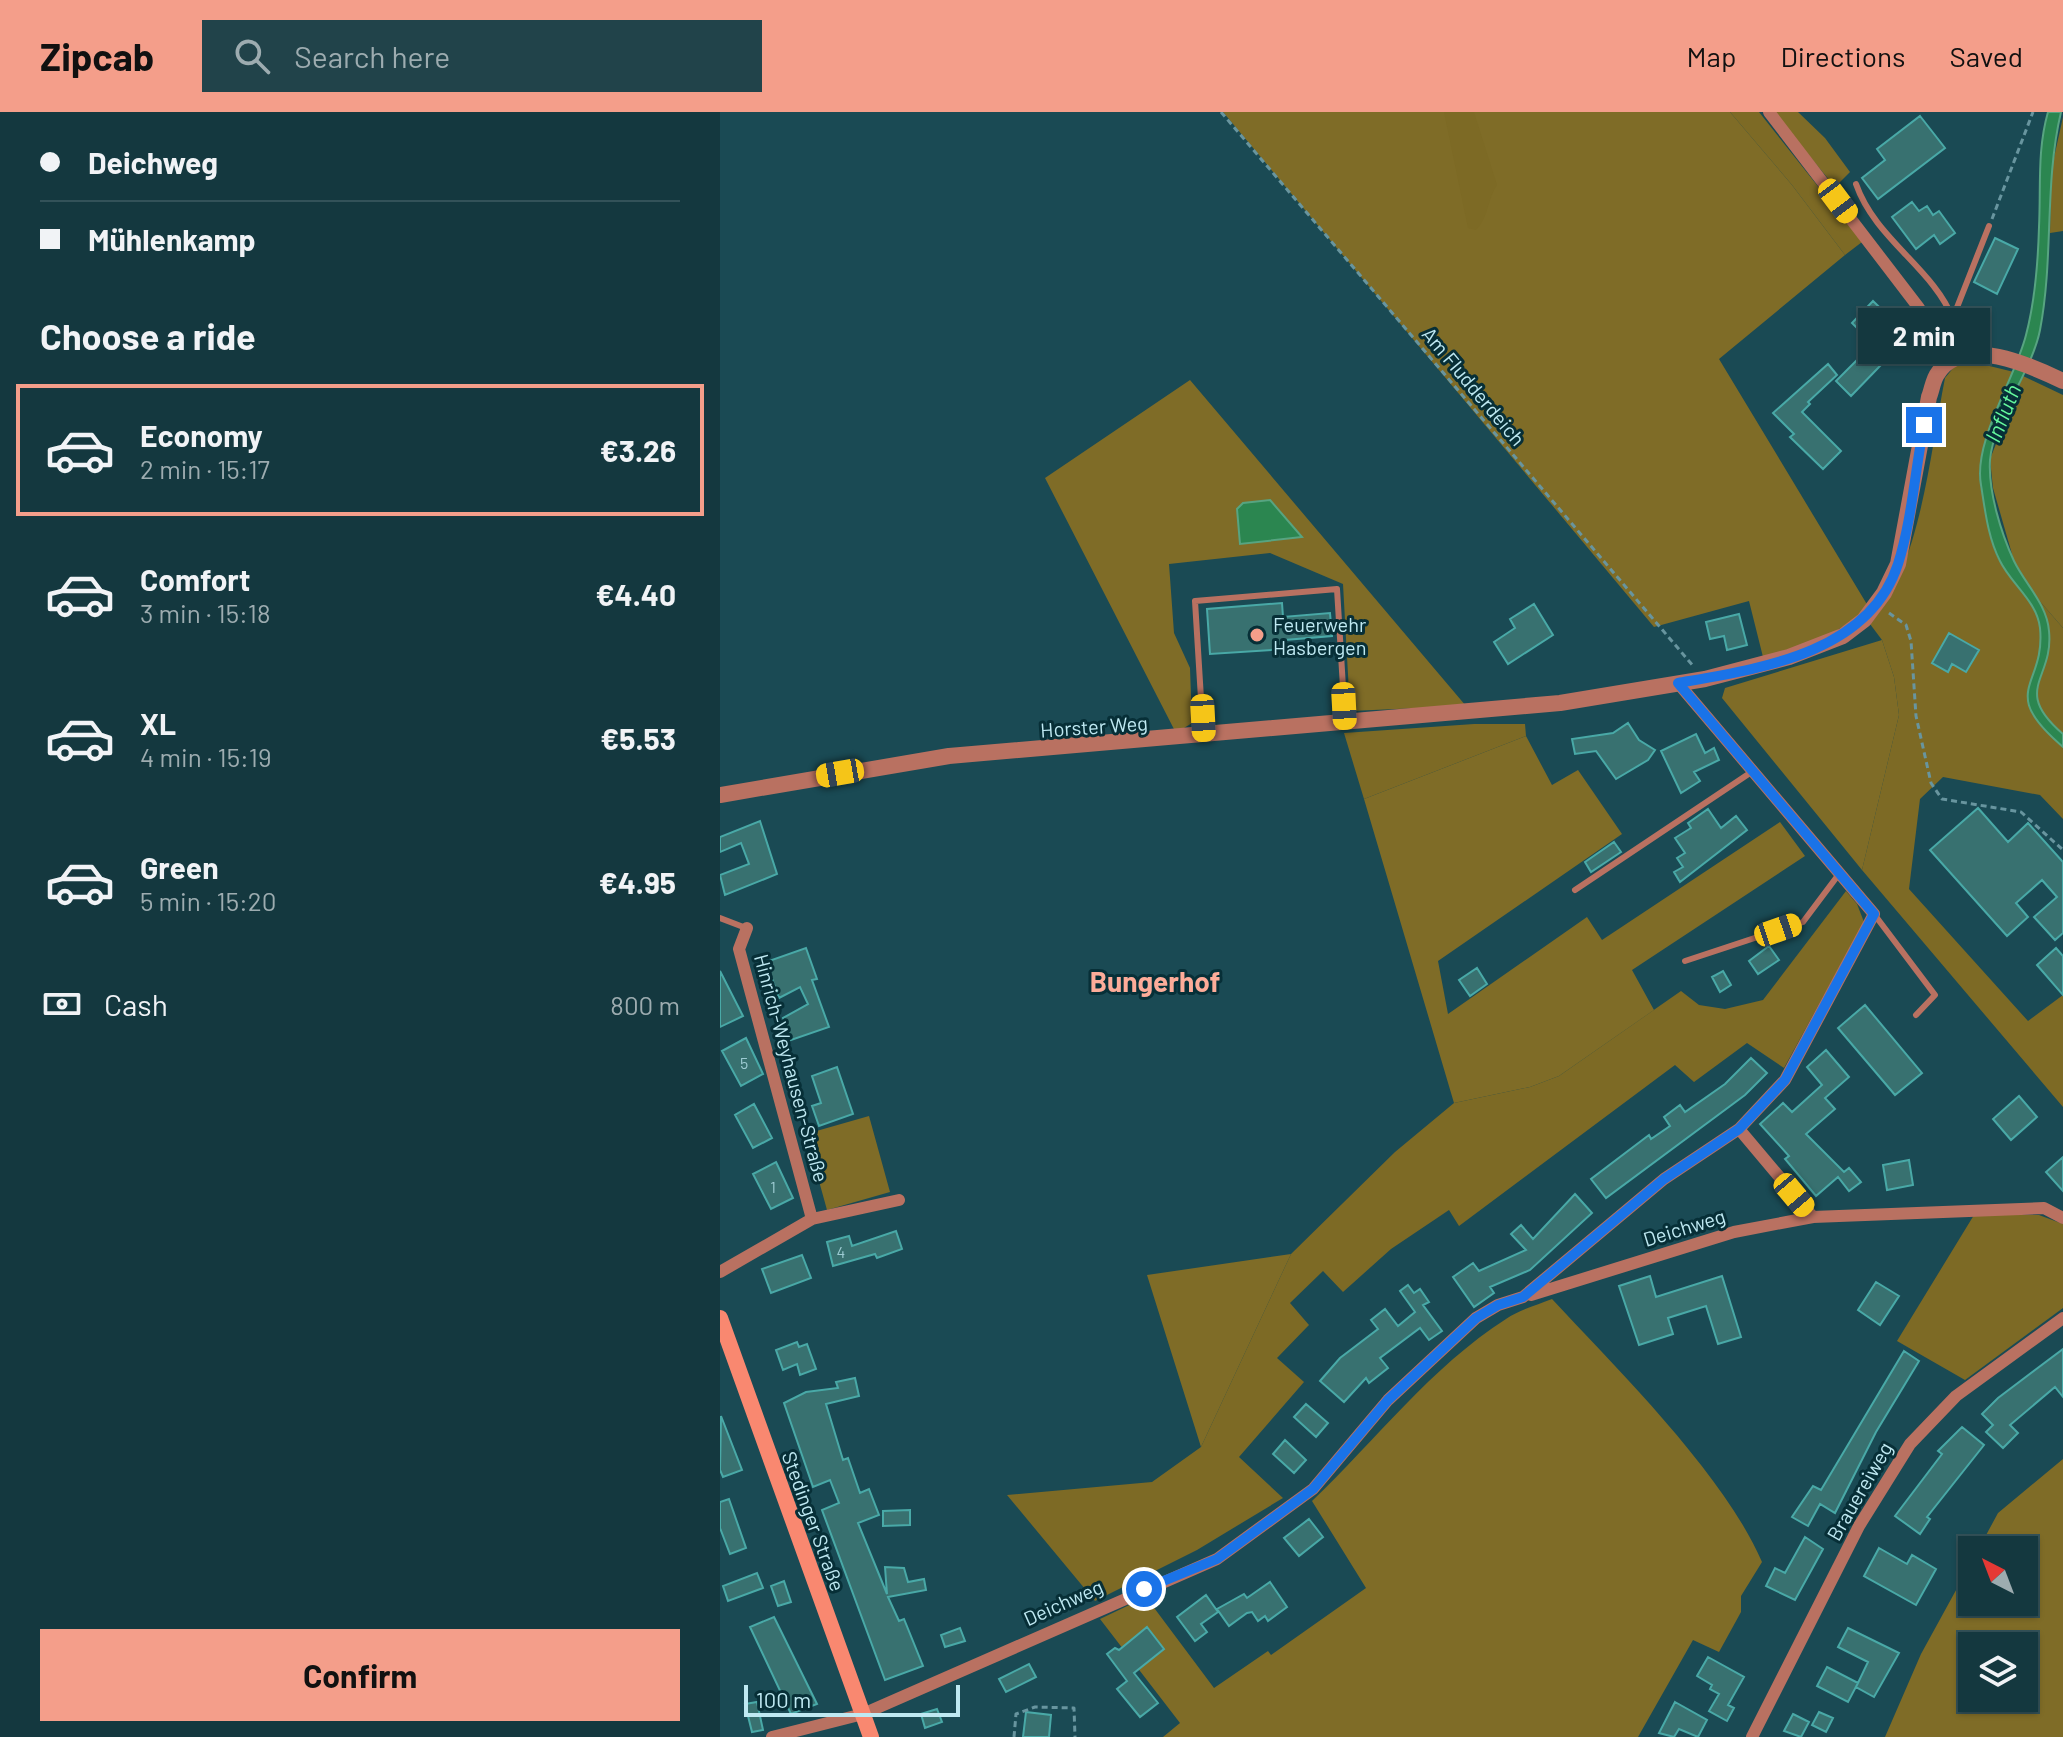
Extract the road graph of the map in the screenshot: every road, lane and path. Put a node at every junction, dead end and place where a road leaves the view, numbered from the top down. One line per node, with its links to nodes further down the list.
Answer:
1 (1221, 112): 11 (path, Am Fludderdeich)
2 (1769, 112): 7 (street)
3 (2033, 112): 5 (path)
4 (1856, 184): 6 (lane)
5 (1989, 226): 6 (lane)
6 (1953, 319): 7 (lane)
7 (1943, 343): 8 (street)
8 (1953, 359): 9 (street); 10 (street, Horster Weg)
9 (2063, 381)
10 (1874, 608): 11 (street, Horster Weg); 17 (path)
11 (1705, 679): 12 (street, Horster Weg)
12 (1671, 684): 13 (street, Horster Weg); 15 (street)
13 (1345, 724): 14 (street, Horster Weg); 14 (lane)
14 (1204, 737): 16 (street, Horster Weg)
15 (1753, 771): 18 (street); 19 (lane)
16 (720, 795)
17 (2063, 850)
18 (1840, 873): 20 (street); 23 (lane)
19 (1575, 890)
20 (1874, 914): 24 (lane); 25 (street, Deichweg)
21 (720, 918): 22 (lane)
22 (747, 928): 29 (street, Hinrich-Weyhausen-Straße)
23 (1685, 961)
24 (1916, 1015)
25 (1739, 1129): 27 (street); 31 (street, Deichweg)
26 (899, 1200): 29 (street)
27 (1813, 1217): 28 (street, Deichweg); 31 (street, Deichweg)
28 (2063, 1218)
29 (812, 1219): 30 (street)
30 (720, 1272)
31 (1523, 1297): 35 (street, Deichweg)
32 (720, 1318): 34 (main road, Stedinger Straße)
33 (2063, 1318): 40 (street, Brauereiweg)
34 (724, 1340): 35 (main road, Stedinger Straße)
35 (863, 1714): 36 (street, Deichweg); 37 (main road, Stedinger Straße)
36 (772, 1737)
37 (871, 1737)
38 (1014, 1737): 39 (path)
39 (1075, 1737)
40 (1752, 1737)

